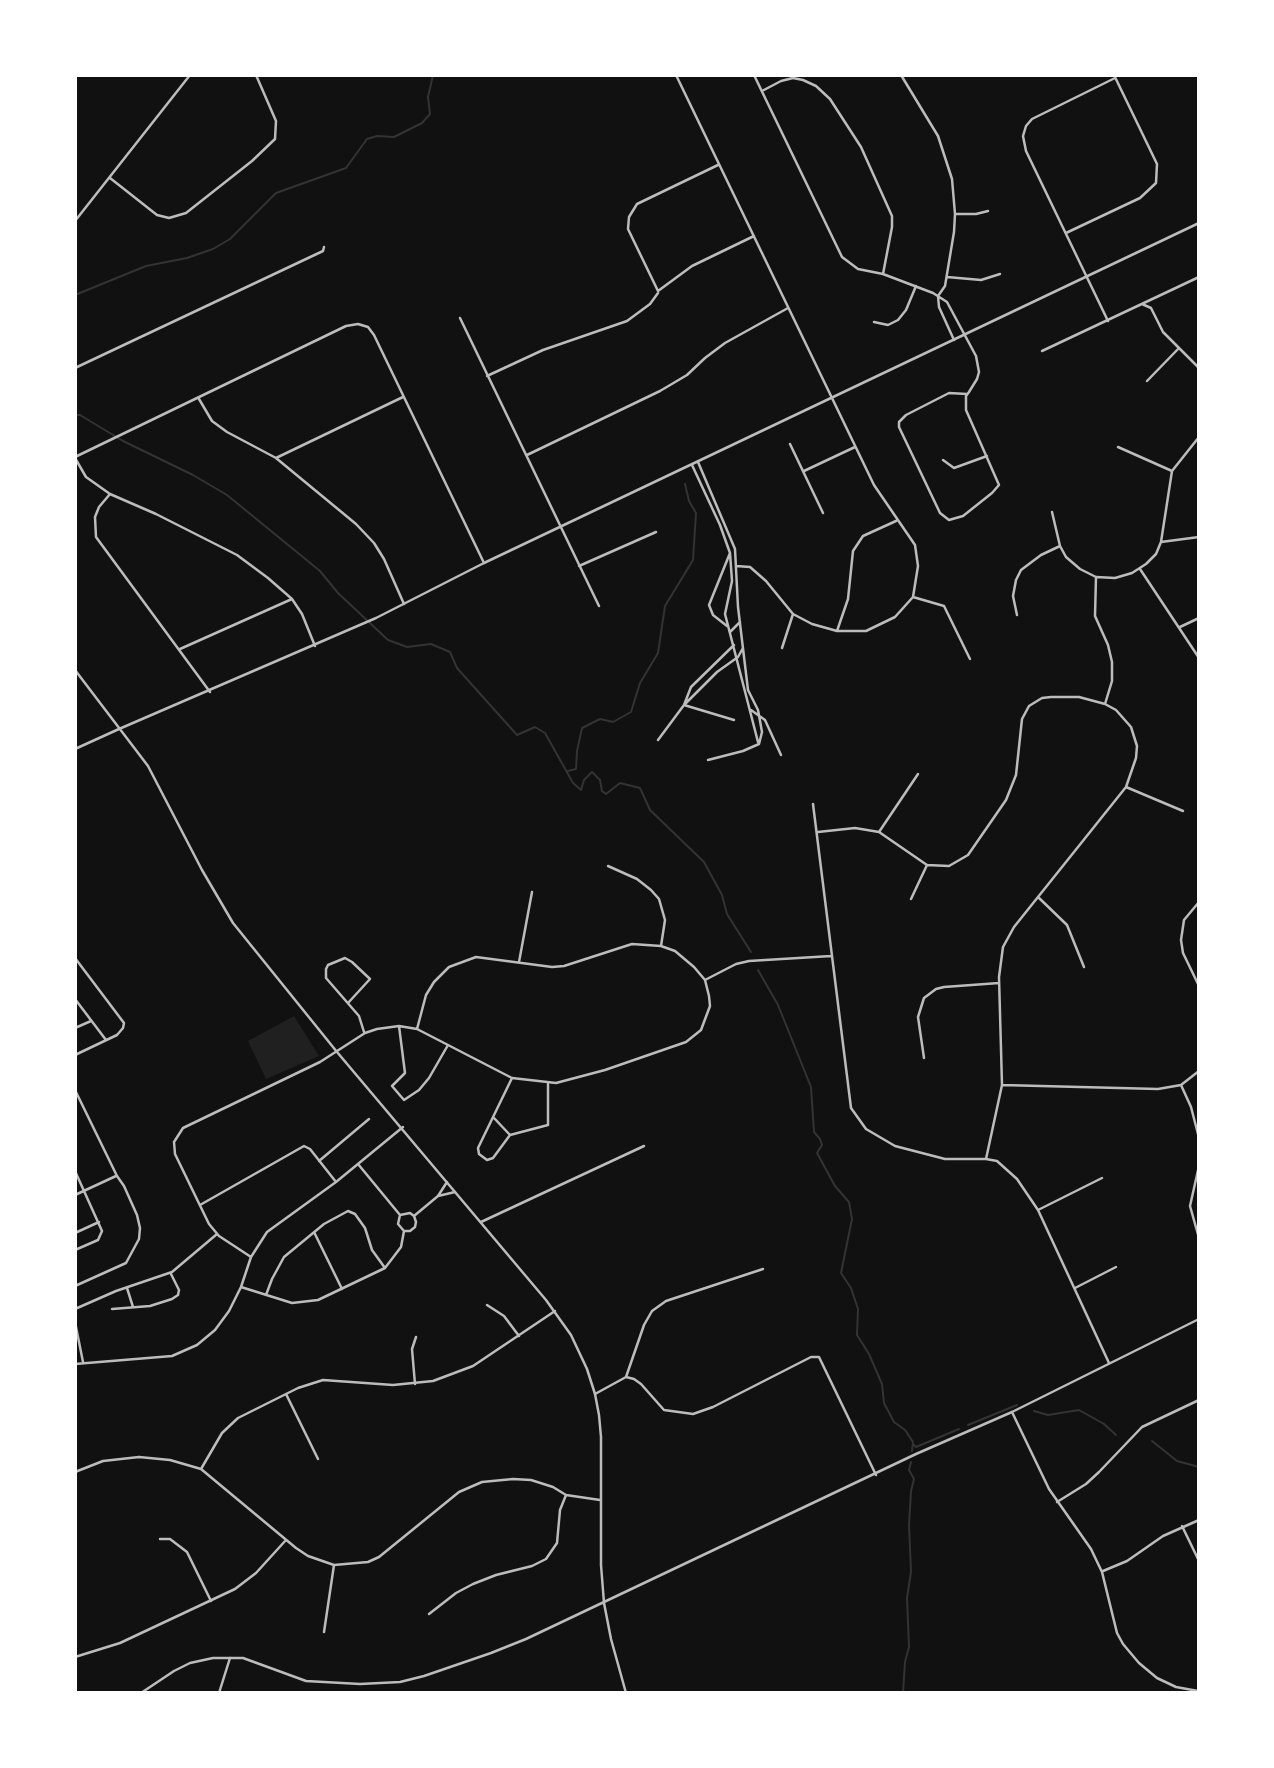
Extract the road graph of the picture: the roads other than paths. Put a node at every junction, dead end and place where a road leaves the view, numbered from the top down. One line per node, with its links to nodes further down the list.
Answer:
1 (190, 75): 9 (street)
2 (256, 75): 9 (street)
3 (676, 75): 8 (street)
4 (754, 75): 7 (street)
5 (901, 75): 11 (street)
6 (1115, 77): 14 (street); 14 (street)
7 (761, 91): 17 (street); 17 (street)
8 (719, 165): 15 (street); 23 (street)
9 (110, 178): 12 (street)
10 (988, 211): 11 (street)
11 (955, 214): 20 (street)
12 (75, 221)
13 (1199, 223): 19 (street)
14 (1066, 233): 19 (street)
15 (754, 236): 23 (street); 26 (street)
16 (324, 247): 34 (street)
17 (883, 274): 22 (street)
18 (1000, 274): 20 (street)
19 (1086, 276): 28 (street); 30 (street)
20 (947, 277): 24 (street)
21 (1199, 277): 25 (street)
22 (916, 286): 24 (street); 29 (street)
23 (659, 292): 36 (street)
24 (938, 296): 30 (street); 31 (street)
25 (1142, 304): 28 (street); 32 (street)
26 (788, 309): 41 (street); 46 (street)
27 (460, 318): 36 (street)
28 (1108, 321): 33 (street)
29 (874, 322)
30 (966, 333): 31 (street); 38 (street)
31 (954, 340): 41 (street)
32 (1179, 348): 35 (street); 37 (street)
33 (1042, 351)
34 (75, 368)
35 (1199, 368)
36 (487, 376): 46 (street)
37 (1147, 381)
38 (967, 394): 47 (street); 47 (street)
39 (403, 397): 40 (street); 49 (street); 65 (street)
40 (198, 398): 48 (street); 49 (street)
41 (830, 398): 44 (street); 51 (street)
42 (1199, 437): 53 (street)
43 (790, 444): 54 (street)
44 (855, 447): 54 (street); 58 (street)
45 (1118, 447): 53 (street)
46 (527, 455): 59 (street)
47 (987, 456): 50 (street)
48 (75, 458): 55 (street)
49 (276, 458): 72 (street)
50 (943, 460)
51 (698, 462): 52 (street); 67 (street)
52 (692, 465): 59 (street); 64 (street)
53 (1172, 471): 62 (street)
54 (803, 472): 57 (street)
55 (110, 494): 71 (street); 86 (street)
56 (1052, 512): 63 (street)
57 (823, 513)
58 (896, 520): 70 (street); 80 (street)
59 (561, 527): 65 (street); 66 (street)
60 (656, 532): 66 (street)
61 (1199, 537): 62 (street)
62 (1161, 542): 68 (street)
63 (1060, 546): 69 (street); 75 (street)
64 (730, 553): 67 (street); 78 (street)
65 (484, 563): 72 (street)
66 (579, 566): 73 (street)
67 (734, 566): 74 (street); 77 (street); 78 (street)
68 (1140, 569): 69 (street); 79 (street)
69 (1097, 577): 92 (street)
70 (913, 597): 80 (street); 89 (street)
71 (292, 599): 83 (street); 86 (street)
72 (404, 604): 83 (street)
73 (598, 606)
74 (793, 614): 80 (street); 85 (street)
75 (1017, 615)
76 (1199, 618): 79 (street)
77 (740, 621): 81 (street); 84 (street)
78 (729, 627): 81 (street)
79 (1180, 627): 88 (street)
80 (837, 631)
81 (730, 632): 82 (street)
82 (734, 645): 87 (street); 93 (street)
83 (315, 646): 91 (street)
84 (744, 646): 87 (street); 95 (street)
85 (782, 648)
86 (180, 649): 91 (street)
87 (738, 657): 93 (street); 94 (street)
88 (1199, 658)
89 (970, 659)
90 (75, 670): 97 (street)
91 (210, 692): 97 (street)
92 (1105, 704): 104 (street); 109 (street)
93 (684, 705): 96 (street); 98 (street)
94 (749, 709): 95 (street); 99 (street)
95 (759, 713): 99 (street); 101 (street)
96 (734, 720)
97 (119, 729): 100 (street); 132 (street)
98 (658, 740)
99 (759, 744): 102 (street)
100 (75, 750)
101 (780, 755)
102 (708, 760)
103 (918, 774): 108 (street)
104 (1126, 787): 106 (street); 112 (street)
105 (813, 804): 107 (street)
106 (1183, 811)
107 (818, 832): 108 (street); 116 (street)
108 (879, 832): 109 (street)
109 (927, 865): 113 (street)
110 (608, 866): 115 (street)
111 (532, 892): 118 (street)
112 (1038, 897): 119 (street); 121 (street)
113 (911, 899)
114 (1199, 902): 122 (street)
115 (661, 946): 118 (street); 120 (street)
116 (831, 956): 120 (street); 147 (street)
117 (75, 958): 130 (street)
118 (519, 962): 128 (street)
119 (1084, 967)
120 (705, 980): 137 (street)
121 (999, 983): 134 (street); 139 (street)
122 (1199, 986)
123 (75, 999): 125 (street)
124 (348, 1003): 124 (street); 129 (street)
125 (91, 1020): 127 (street); 130 (street)
126 (399, 1026): 128 (street); 129 (street); 131 (street)
127 (75, 1028)
128 (417, 1029): 131 (street)
129 (365, 1033): 132 (street)
130 (106, 1040): 133 (street)
131 (448, 1045): 136 (street)
132 (337, 1052): 143 (street); 160 (street)
133 (75, 1055)
134 (924, 1058)
135 (1199, 1071): 138 (street)
136 (512, 1079): 137 (street); 141 (street)
137 (548, 1083): 144 (street)
138 (1181, 1084): 139 (street); 145 (street)
139 (1002, 1085): 147 (street)
140 (75, 1090): 152 (street)
141 (494, 1118): 144 (street); 144 (street)
142 (369, 1119): 148 (street)
143 (402, 1128): 149 (street); 155 (street)
144 (510, 1135)
145 (1199, 1138)
146 (644, 1146): 165 (street)
147 (986, 1159): 161 (street)
148 (319, 1161): 154 (street); 160 (street)
149 (358, 1164): 154 (street); 162 (street)
150 (1199, 1166): 170 (street)
151 (75, 1171): 156 (street)
152 (117, 1176): 156 (street); 177 (street)
153 (1102, 1178): 161 (street)
154 (336, 1182): 172 (street)
155 (447, 1182): 157 (street); 159 (street)
156 (85, 1191): 158 (street); 164 (street)
157 (456, 1192): 159 (street); 165 (street)
158 (75, 1195)
159 (438, 1196): 163 (street)
160 (200, 1205): 169 (street)
161 (1038, 1210): 180 (street)
162 (400, 1215): 163 (street); 166 (street)
163 (414, 1216): 166 (street)
164 (99, 1222): 168 (street); 171 (street)
165 (481, 1222): 187 (street)
166 (404, 1231): 174 (street)
167 (314, 1232): 174 (street); 181 (street); 182 (street)
168 (75, 1233)
169 (217, 1234): 172 (street); 176 (street)
170 (1199, 1238)
171 (75, 1250)
172 (251, 1257): 178 (street)
173 (1116, 1267): 180 (street)
174 (385, 1268): 181 (street)
175 (762, 1269): 195 (street)
176 (171, 1272): 179 (street); 184 (street)
177 (75, 1286)
178 (241, 1287): 182 (street); 192 (street)
179 (127, 1288): 184 (street); 185 (street)
180 (1075, 1288): 193 (street)
181 (342, 1289): 182 (street)
182 (266, 1295)
183 (487, 1305): 190 (street)
184 (133, 1307): 186 (street)
185 (75, 1309)
186 (112, 1309)
187 (555, 1311): 190 (street); 198 (street)
188 (1199, 1319): 193 (street)
189 (75, 1322): 192 (street)
190 (519, 1336): 196 (street)
191 (416, 1337): 196 (street)
192 (83, 1362): 194 (street)
193 (1109, 1363): 200 (street)
194 (75, 1364)
195 (626, 1377): 198 (street); 204 (street)
196 (415, 1384): 197 (street)
197 (286, 1394): 201 (street); 202 (street)
198 (595, 1394): 206 (street)
199 (1199, 1400): 207 (street)
200 (1012, 1412): 204 (street); 207 (street)
201 (318, 1459)
202 (201, 1469): 203 (street); 211 (street)
203 (75, 1472)
204 (876, 1475): 216 (street)
205 (566, 1495): 206 (street); 213 (street); 217 (street)
206 (600, 1500): 216 (street)
207 (1057, 1502): 214 (street)
208 (1199, 1520): 209 (street)
209 (1182, 1526): 212 (street); 214 (street)
210 (160, 1539): 215 (street)
211 (286, 1539): 213 (street); 215 (street)
212 (1199, 1561)
213 (334, 1565): 218 (street)
214 (1102, 1572): 221 (street)
215 (211, 1601): 219 (street)
216 (604, 1603): 220 (street); 224 (street)
217 (429, 1614)
218 (324, 1632)
219 (75, 1657)
220 (230, 1658): 222 (street); 223 (street)
221 (1198, 1691)
222 (141, 1693)
223 (219, 1693)
224 (626, 1693)

